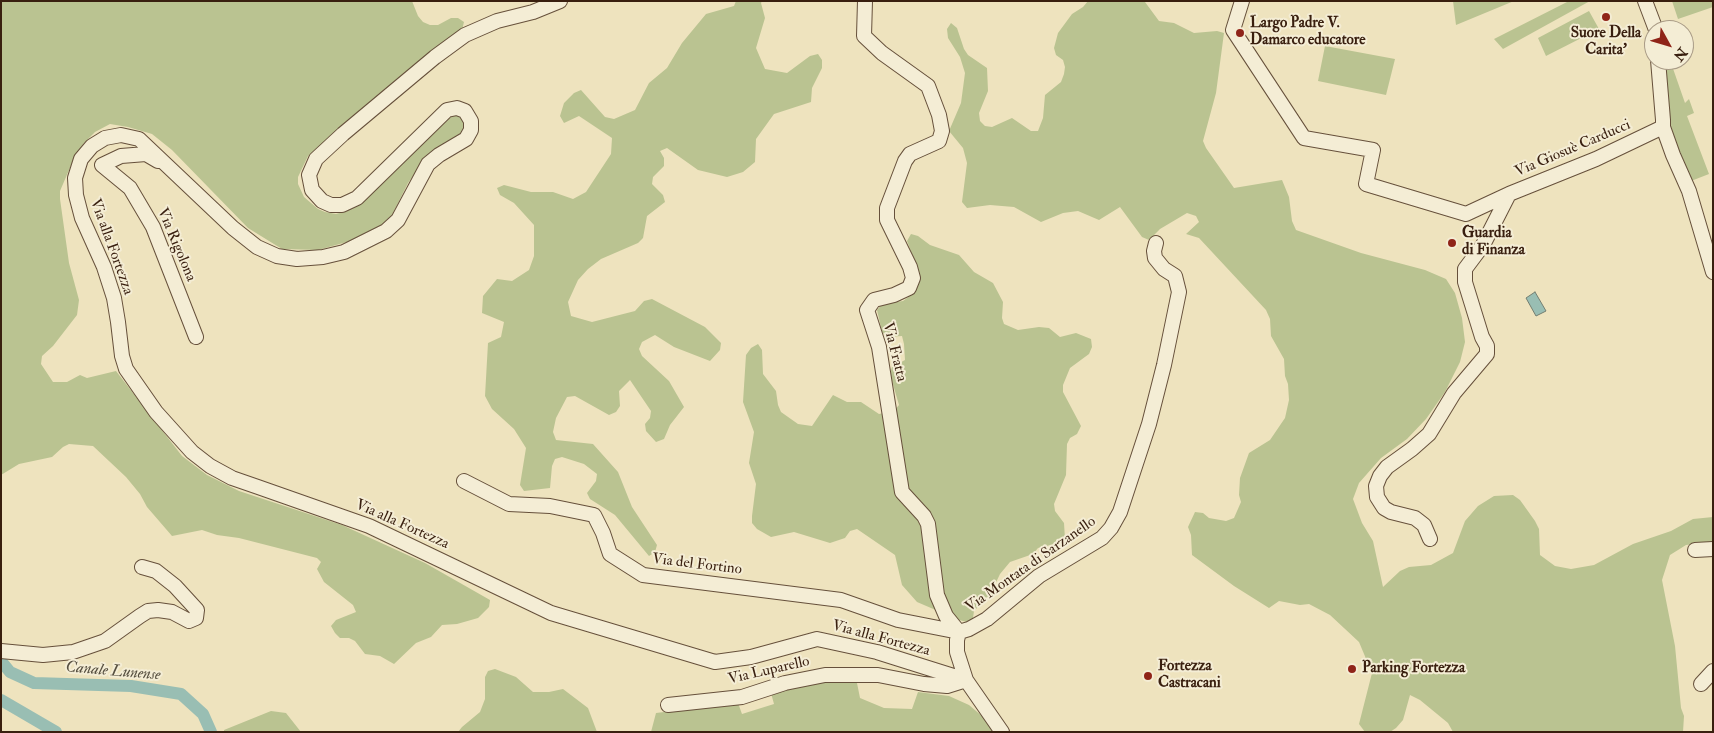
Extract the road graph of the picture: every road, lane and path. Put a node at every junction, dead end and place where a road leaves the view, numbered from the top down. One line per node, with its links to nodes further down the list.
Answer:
1 (560, 1): 8 (street, Via alla Fortezza)
2 (865, 1): 18 (street, Via Fratta)
3 (1242, 1): 9 (street)
4 (1645, 1): 5 (street)
5 (1652, 20)
6 (1659, 70): 7 (street)
7 (1662, 127): 9 (street, Via Giosuè Carducci); 11 (street)
8 (172, 170): 12 (street, Via Rigolona); 21 (street, Via alla Fortezza)
9 (1509, 194): 14 (street, Via Giosuè Carducci)
10 (1156, 243): 18 (street, Via Montata di Sarzanello)
11 (1713, 272)
12 (196, 337)
13 (464, 480): 18 (street, Via del Fortino)
14 (1430, 539)
15 (1695, 550): 16 (street)
16 (1713, 550)
17 (142, 567): 19 (street)
18 (960, 632): 21 (street, Via Montata di Sarzanello)
19 (1, 651)
20 (1713, 671): 22 (street)
21 (966, 680): 23 (street, Via Luparello); 24 (street, Via Montata di Sarzanello)
22 (1701, 684)
23 (668, 705)
24 (1002, 732)

